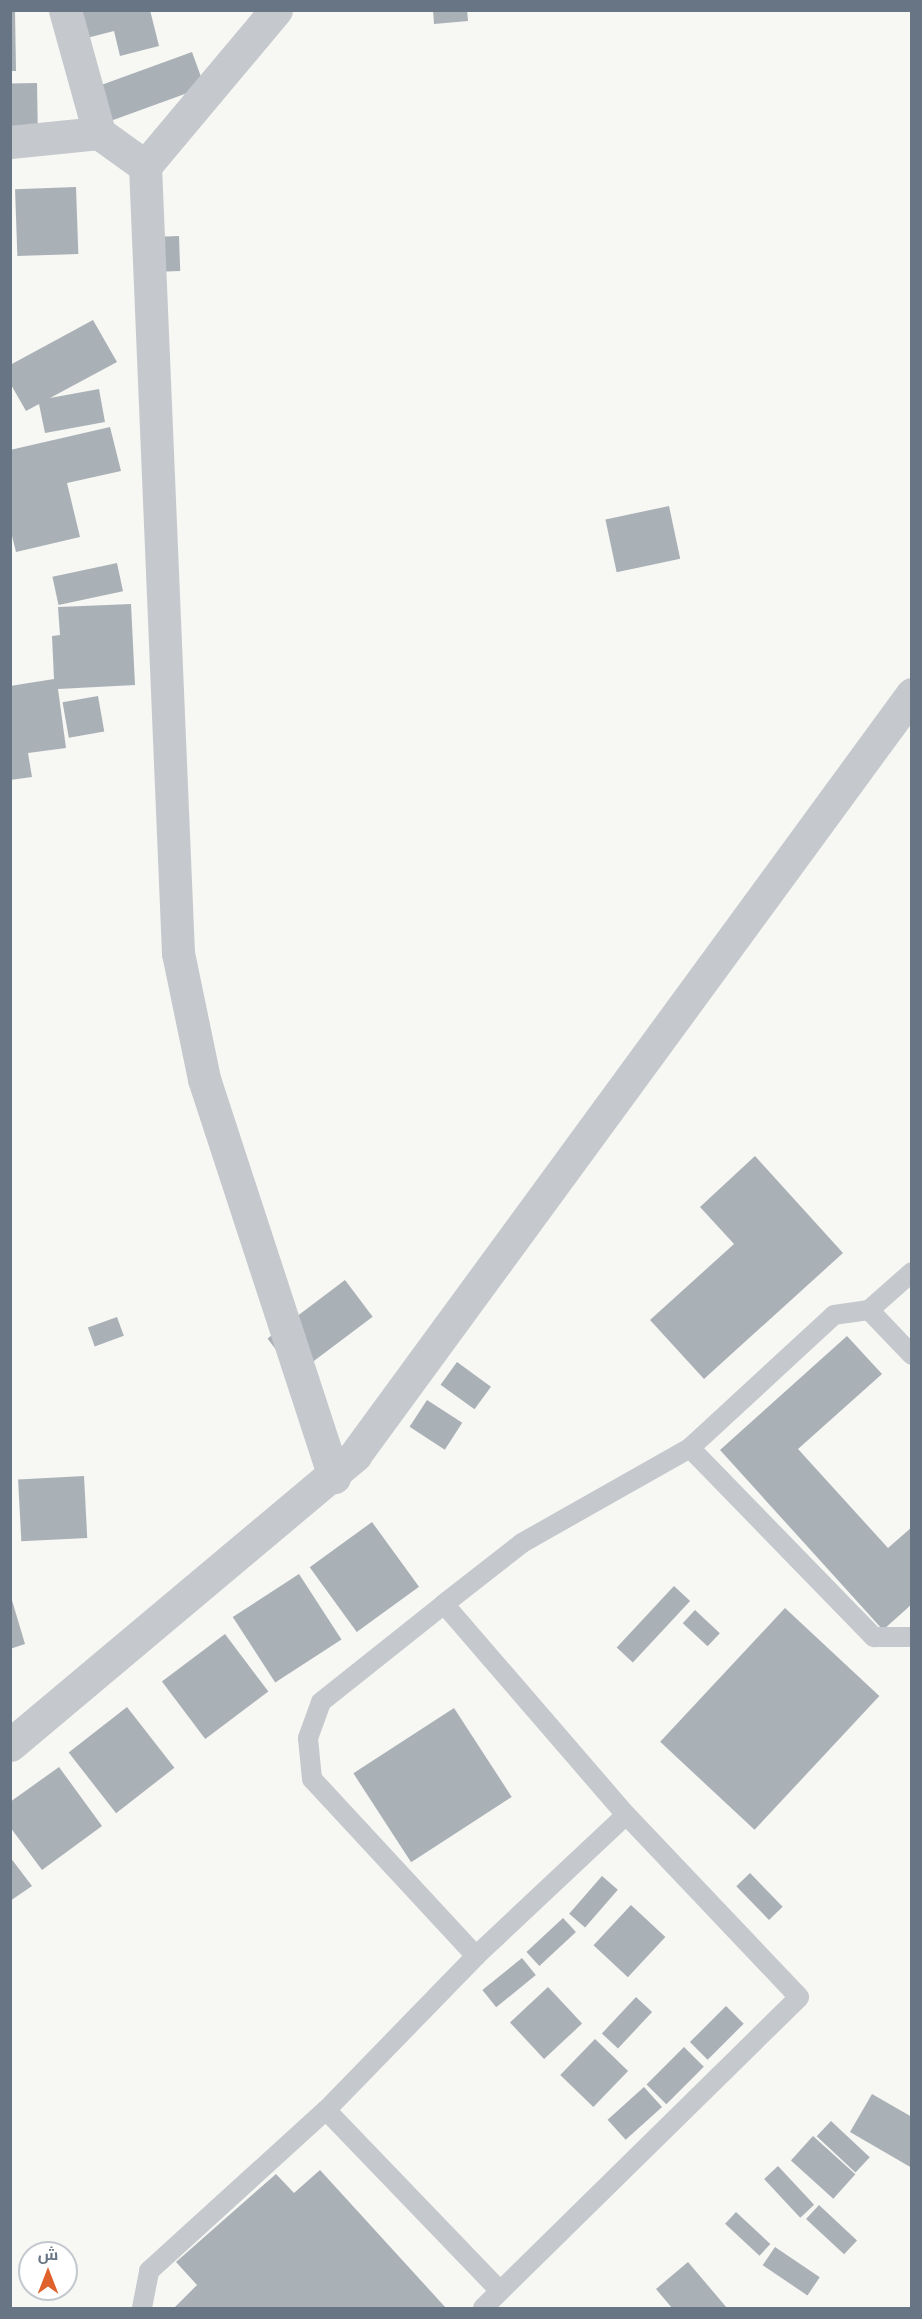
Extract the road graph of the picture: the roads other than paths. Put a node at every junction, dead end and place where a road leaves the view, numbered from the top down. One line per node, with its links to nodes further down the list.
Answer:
1 (65, 10): 3 (street)
2 (276, 10): 5 (street)
3 (99, 133): 4 (street); 5 (street)
4 (10, 142)
5 (145, 166): 11 (street)
6 (912, 694): 11 (street)
7 (912, 1272): 8 (lane)
8 (869, 1310): 9 (lane); 10 (lane)
9 (912, 1355)
10 (690, 1448): 12 (lane); 13 (lane)
11 (334, 1477): 14 (street)
12 (444, 1604): 15 (lane); 16 (lane)
13 (912, 1637)
14 (10, 1745)
15 (626, 1815): 16 (lane); 18 (lane)
16 (476, 1956): 17 (lane)
17 (326, 2110): 18 (lane); 19 (lane)
18 (500, 2291): 20 (lane)
19 (142, 2308)
20 (483, 2308)

